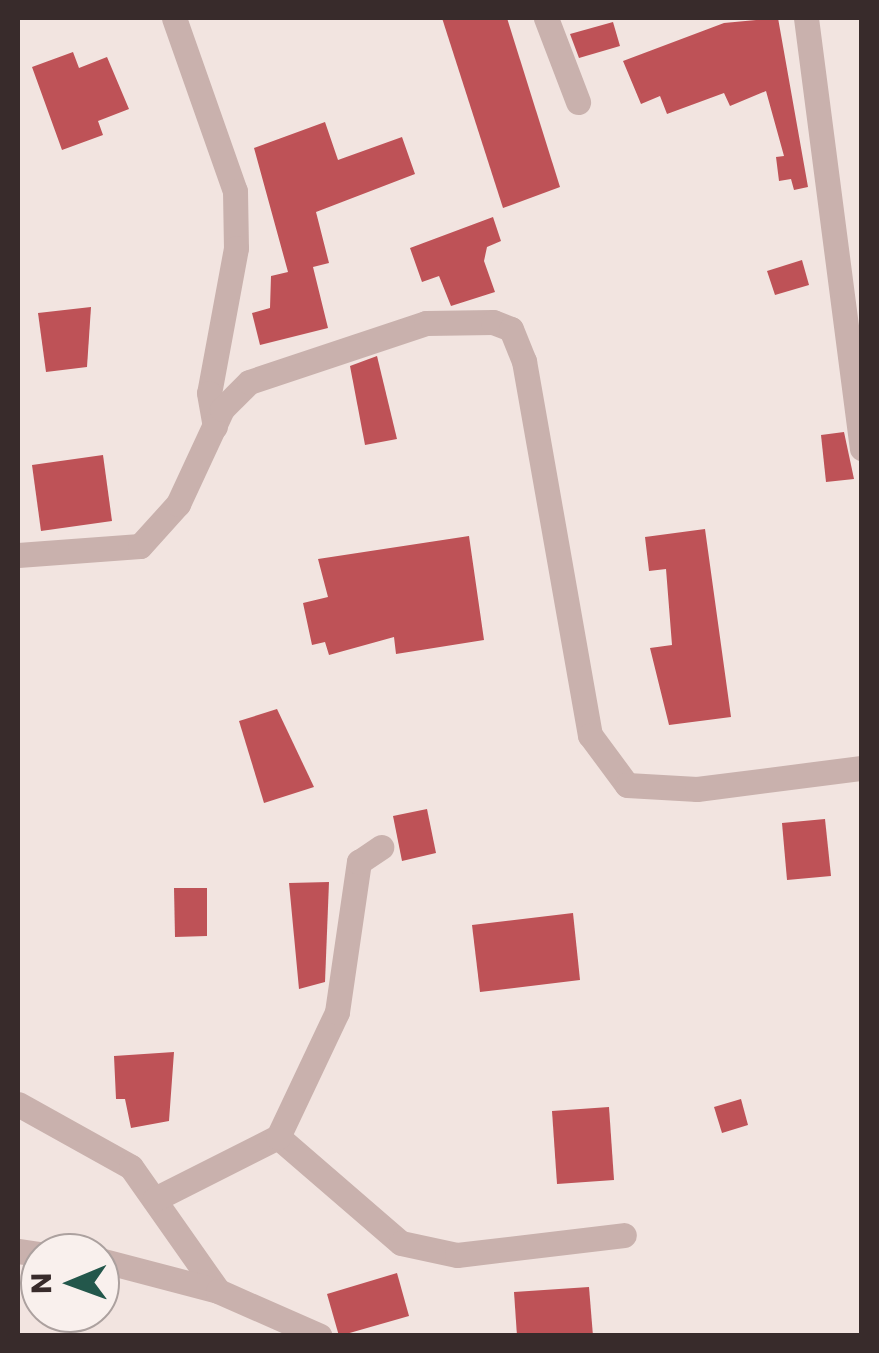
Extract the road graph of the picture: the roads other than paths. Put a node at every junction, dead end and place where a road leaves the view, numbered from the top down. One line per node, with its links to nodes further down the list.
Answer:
1 (174, 18): 5 (street)
2 (546, 18): 4 (street)
3 (806, 18): 6 (street)
4 (578, 102)
5 (216, 426): 7 (street); 8 (street)
6 (862, 448)
7 (18, 555)
8 (862, 768)
9 (382, 847): 11 (street)
10 (18, 1104): 12 (street)
11 (278, 1137): 12 (street); 13 (street)
12 (155, 1199): 15 (street)
13 (624, 1235)
14 (120, 1265): 15 (street)
15 (218, 1291): 16 (street)
16 (320, 1336)

